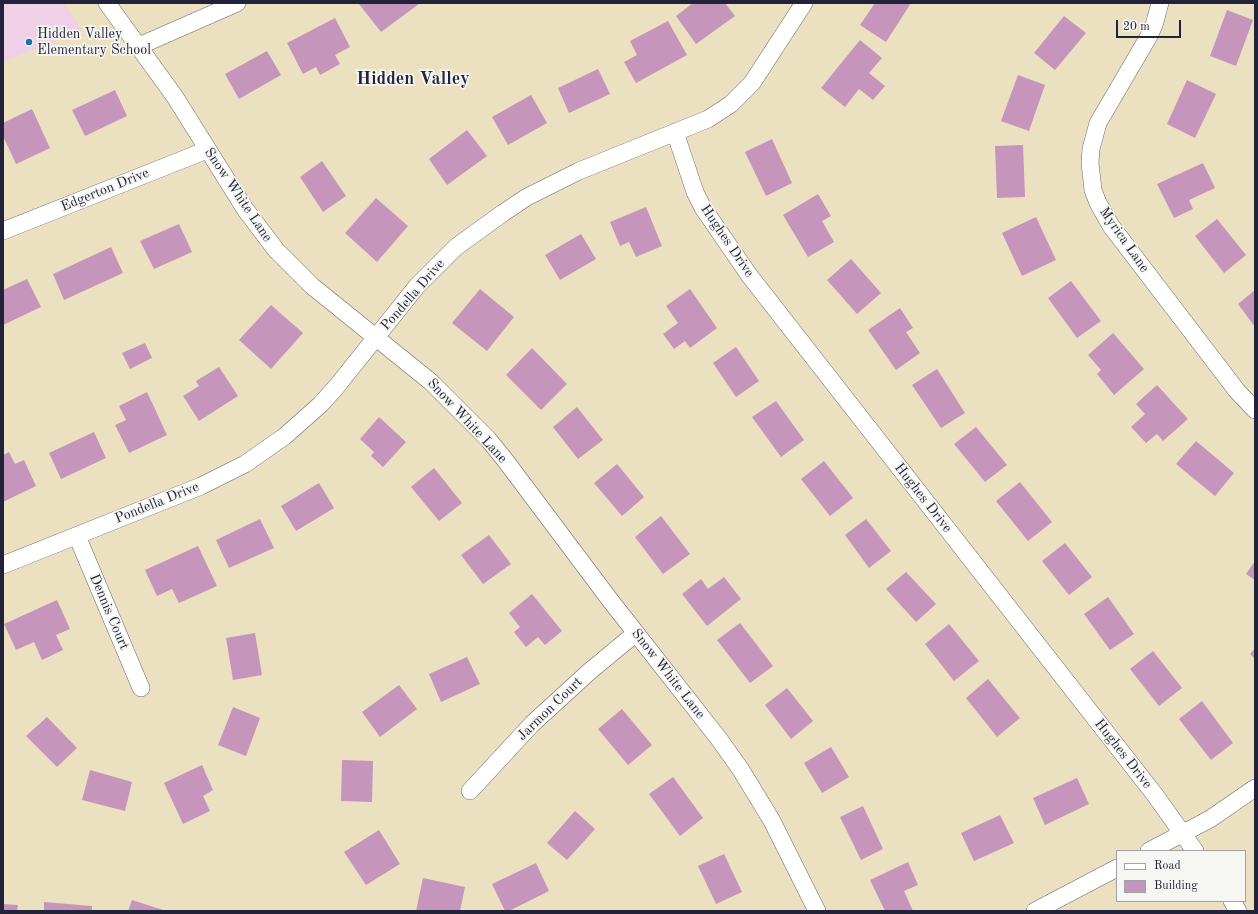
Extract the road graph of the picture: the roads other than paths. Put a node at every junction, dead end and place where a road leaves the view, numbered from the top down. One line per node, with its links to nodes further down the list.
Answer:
1 (108, 3): 5 (street, Snow White Lane)
2 (237, 3): 5 (street)
3 (804, 3): 6 (street, Pondella Drive)
4 (1160, 3): 10 (street, Myrica Lane)
5 (139, 46): 7 (street, Snow White Lane)
6 (675, 132): 9 (street, Pondella Drive); 17 (street, Hughes Drive)
7 (207, 150): 8 (street, Edgerton Drive); 9 (street, Snow White Lane)
8 (3, 231)
9 (376, 337): 11 (street, Pondella Drive); 13 (street, Snow White Lane)
10 (1255, 410)
11 (77, 536): 12 (street, Pondella Drive); 14 (street, Dennis Court)
12 (3, 565)
13 (636, 633): 16 (street, Jarmon Court); 22 (street, Snow White Lane)
14 (141, 688)
15 (1255, 788): 17 (street)
16 (470, 791)
17 (1182, 834): 18 (street); 19 (street, Hughes Drive)
18 (1151, 850)
19 (1194, 850)
20 (1116, 869): 23 (street)
21 (1233, 902): 24 (street)
22 (817, 911)
23 (1035, 911)
24 (1238, 911)

